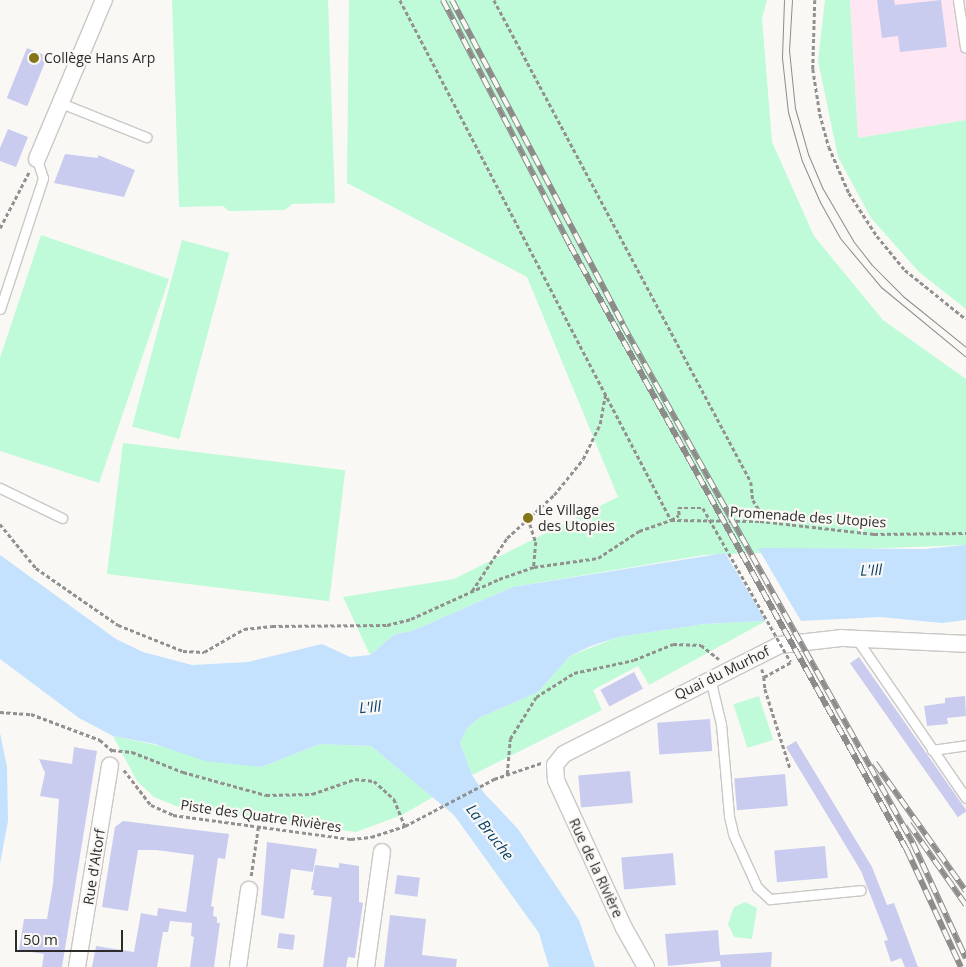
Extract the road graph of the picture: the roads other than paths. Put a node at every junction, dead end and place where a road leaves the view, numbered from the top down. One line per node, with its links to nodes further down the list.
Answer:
1 (104, 0): 4 (street)
2 (958, 0): 3 (lane)
3 (965, 47)
4 (61, 103): 5 (lane); 6 (street)
5 (146, 137)
6 (37, 159): 7 (lane)
7 (0, 309)
8 (0, 488): 9 (lane)
9 (62, 518)
10 (856, 638): 11 (street, Quai du Murhof); 12 (street, Quai du Murhof); 14 (lane)
11 (966, 644)
12 (710, 678): 16 (street, Quai du Murhof); 20 (lane)
13 (966, 745): 14 (lane)
14 (932, 750): 17 (lane)
15 (116, 763): 21 (street, Rue d'Altorf)
16 (555, 765): 24 (street, Rue de la Rivière)
17 (966, 798)
18 (382, 852): 23 (street)
19 (249, 890): 22 (street)
20 (861, 890)
21 (78, 967)
22 (238, 967)
23 (366, 967)
24 (646, 967)

